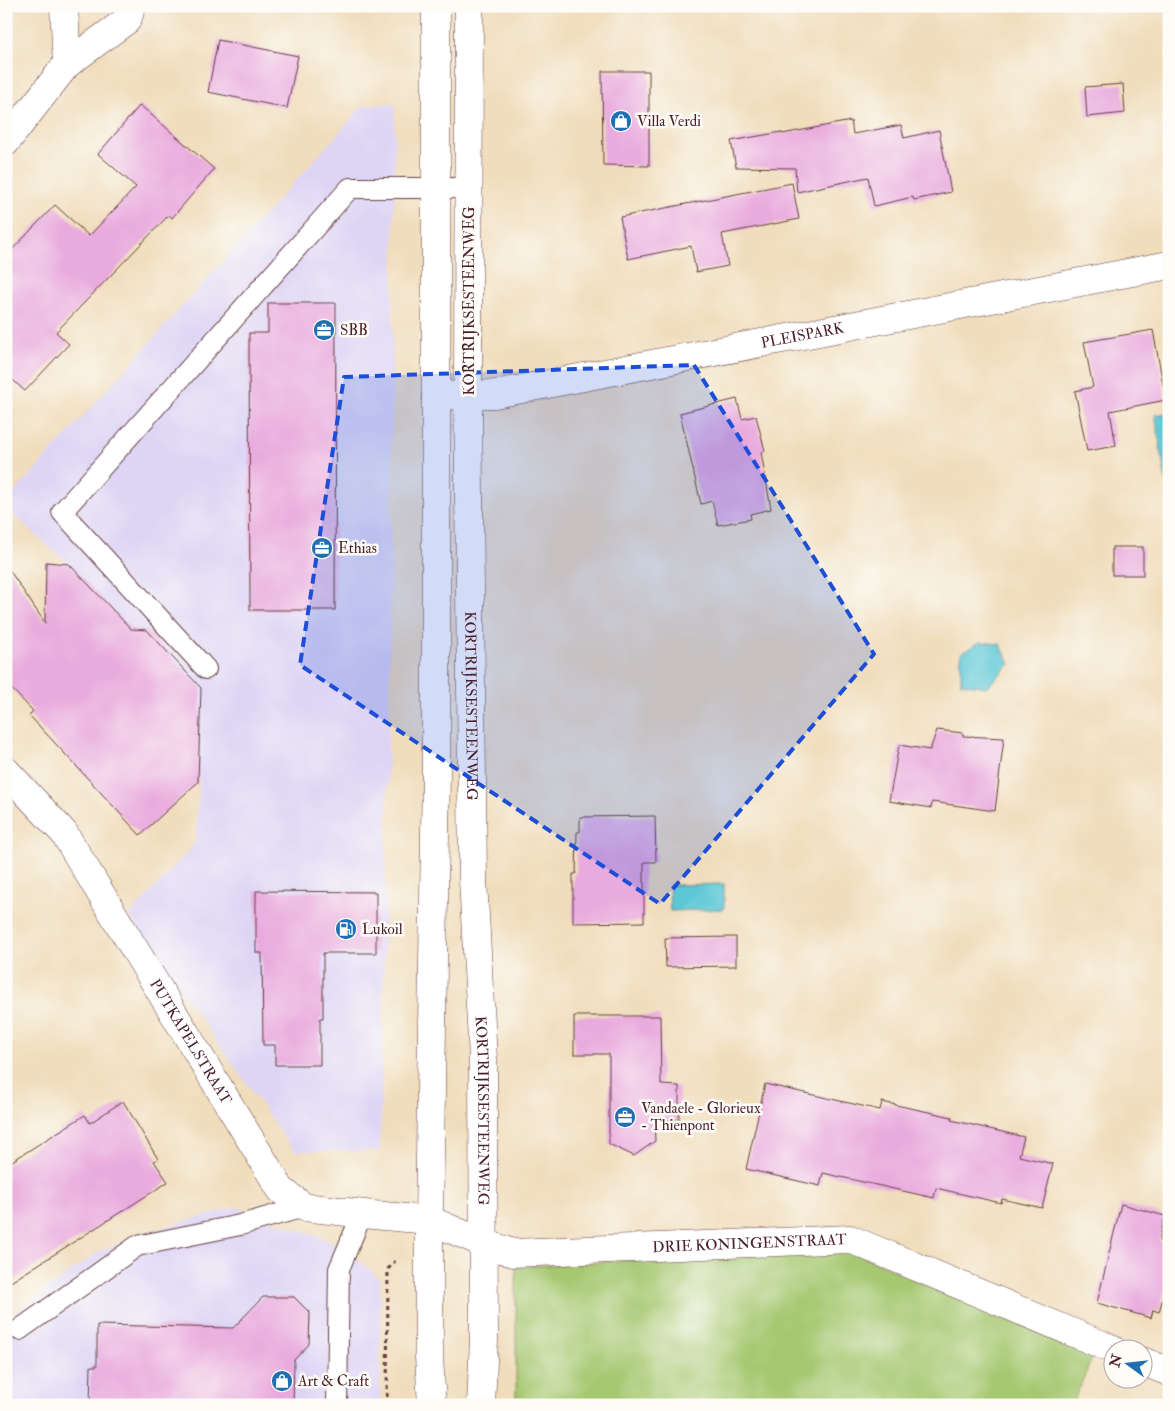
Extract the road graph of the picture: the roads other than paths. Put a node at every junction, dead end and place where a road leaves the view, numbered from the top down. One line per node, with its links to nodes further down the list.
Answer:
1 (64, 6): 5 (main road)
2 (132, 6): 5 (main road)
3 (436, 6): 7 (main road)
4 (469, 6): 8 (main road, KORTRIJKSESTEENWEG)
5 (67, 64): 6 (main road)
6 (6, 142)
7 (436, 188): 8 (lane); 11 (main road); 12 (lane)
8 (469, 188): 10 (main road, KORTRIJKSESTEENWEG)
9 (1169, 265): 10 (main road, PLEISPARK)
10 (468, 395): 11 (main road, PLEISPARK); 17 (main road, KORTRIJKSESTEENWEG)
11 (436, 396): 16 (main road)
12 (206, 669)
13 (6, 771): 14 (main road, PUTKAPELSTRAAT)
14 (304, 1206): 15 (main road, PUTKAPELSTRAAT); 18 (lane)
15 (362, 1214): 16 (main road, PUTKAPELSTRAAT); 22 (lane)
16 (430, 1220): 17 (main road, DRIE KONINGENSTRAAT); 23 (main road)
17 (484, 1243): 19 (main road, DRIE KONINGENSTRAAT); 24 (main road, KORTRIJKSESTEENWEG)
18 (19, 1330)
19 (1102, 1345)
20 (1152, 1366): 21 (main road)
21 (1169, 1372)
22 (337, 1405)
23 (432, 1405)
24 (481, 1405)

